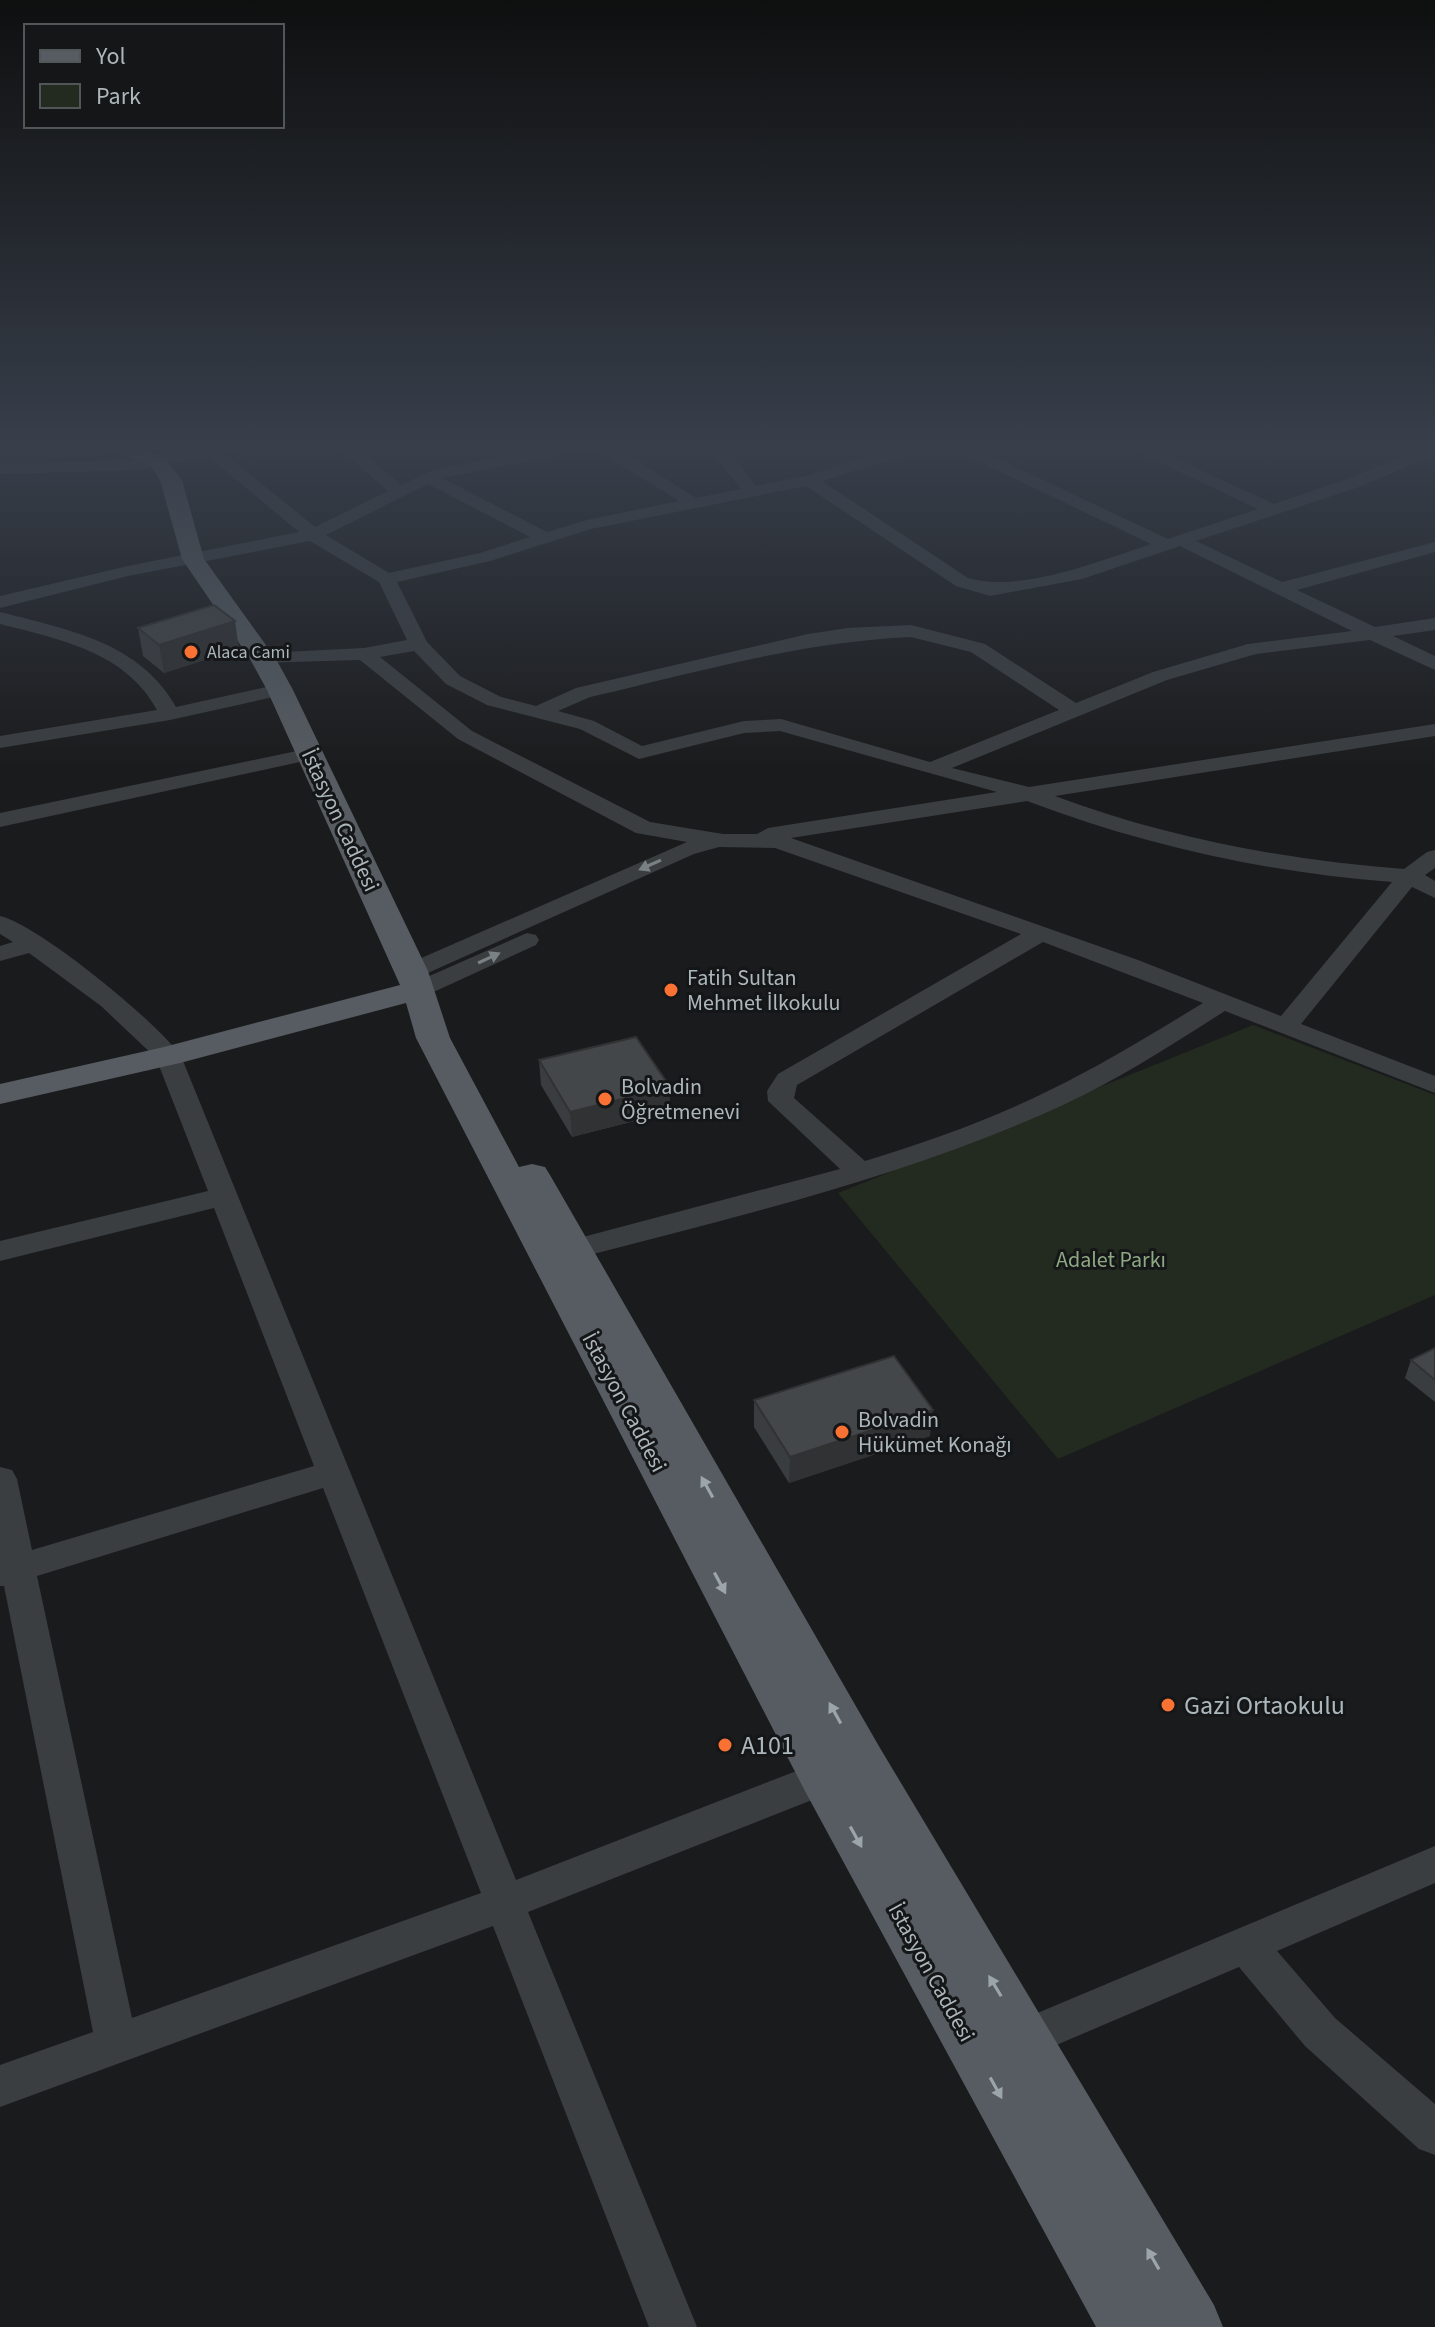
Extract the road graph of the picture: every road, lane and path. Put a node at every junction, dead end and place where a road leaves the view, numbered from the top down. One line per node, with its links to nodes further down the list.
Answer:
1 (191, 553): 9 (main road, İstasyon Caddesi)
2 (225, 553): 9 (street)
3 (342, 553): 10 (street)
4 (498, 553): 10 (street)
5 (918, 553): 6 (street)
6 (1145, 553)
7 (1198, 553): 11 (street)
8 (1414, 553): 11 (street)
9 (193, 559): 12 (street); 22 (main road, İstasyon Caddesi)
10 (386, 579): 17 (street)
11 (1282, 588): 13 (street)
12 (0, 602)
13 (1319, 607): 16 (street); 19 (street)
14 (0, 618): 21 (street)
15 (1435, 624): 16 (street)
16 (1370, 634): 19 (street); 23 (street)
17 (418, 644): 20 (street); 25 (street)
18 (145, 646): 21 (street)
19 (1255, 648): 27 (street)
20 (364, 654): 22 (street); 26 (street)
21 (115, 656): 29 (street)
22 (263, 659): 24 (main road, İstasyon Caddesi)
23 (1435, 664)
24 (280, 690): 29 (street); 32 (main road, İstasyon Caddesi)
25 (473, 693): 26 (street); 28 (street)
26 (433, 708): 37 (street)
27 (1074, 711): 28 (street); 33 (street)
28 (539, 712): 33 (street)
29 (170, 714): 31 (street)
30 (1435, 730): 34 (street)
31 (0, 742)
32 (311, 754): 35 (street); 45 (main road, İstasyon Caddesi)
33 (931, 769): 34 (street)
34 (1029, 794): 36 (street); 40 (street)
35 (0, 820)
36 (862, 822): 37 (street); 38 (street)
37 (723, 841): 38 (street); 45 (street, one-way to 45)
38 (777, 841): 43 (street); 45 (street, one-way to 38)
39 (1435, 857): 40 (street)
40 (1409, 876): 41 (street); 47 (street)
41 (1435, 891)
42 (0, 923): 44 (street)
43 (1038, 935): 46 (street); 52 (street)
44 (16, 949): 48 (street)
45 (415, 980): 48 (main road); 54 (main road); 59 (main road, İstasyon Caddesi, one-way to 59)
46 (1222, 1002): 47 (street); 52 (street)
47 (1285, 1027): 50 (street)
48 (161, 1048): 49 (main road); 51 (main road); 53 (street)
49 (0, 1073)
50 (1435, 1085)
51 (0, 1094)
52 (859, 1171): 54 (street)
53 (222, 1197): 55 (street); 56 (street)
54 (574, 1249): 59 (main road, one-way to 54)
55 (0, 1251)
56 (333, 1473): 58 (street); 61 (street)
57 (0, 1479): 58 (street)
58 (8, 1570): 64 (street)
59 (843, 1771): 61 (street); 63 (main road, one-way to 59); 68 (main road, İstasyon Caddesi, one-way to 68)
60 (1435, 1864): 62 (street)
61 (505, 1903): 64 (street); 67 (street)
62 (1247, 1946): 63 (street); 66 (street)
63 (1026, 2038): 69 (main road, one-way to 63)
64 (116, 2042): 65 (street)
65 (0, 2086)
66 (1435, 2133)
67 (673, 2327)
68 (1129, 2327)
69 (1192, 2327)

